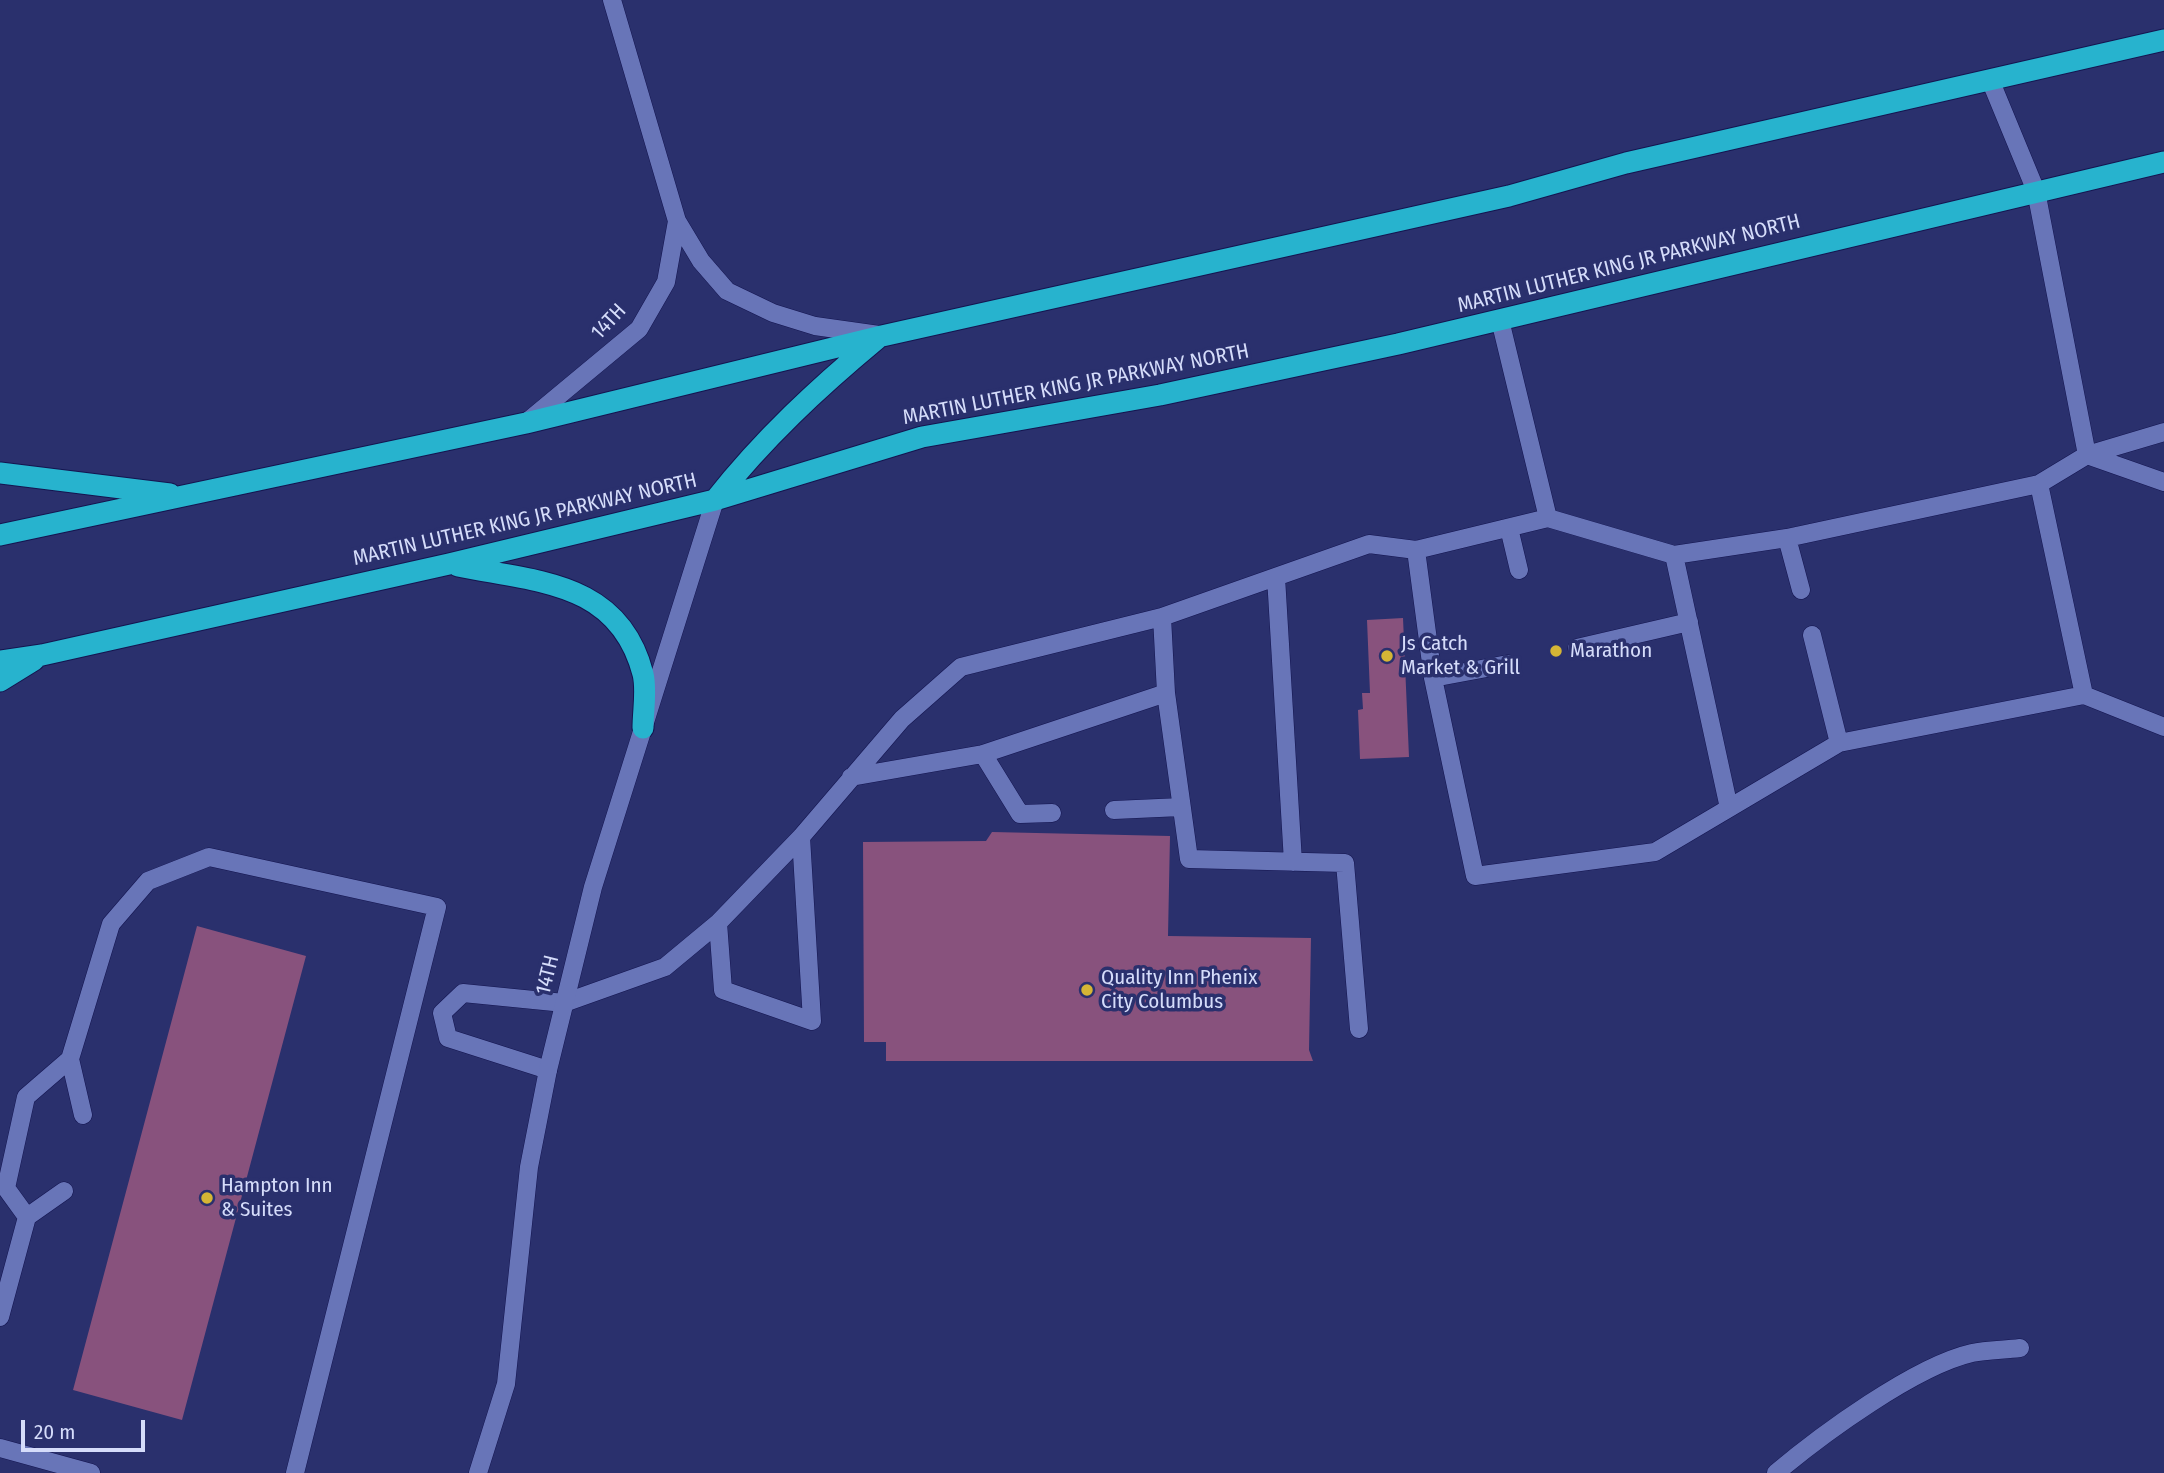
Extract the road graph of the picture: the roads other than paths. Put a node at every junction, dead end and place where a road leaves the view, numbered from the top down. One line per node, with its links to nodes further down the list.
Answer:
1 (612, 0): 6 (street, 14TH)
2 (2164, 40): 3 (highway)
3 (1991, 82): 5 (street); 8 (highway)
4 (2164, 162): 5 (highway, MARTIN LUTHER KING JR PARKWAY NORTH)
5 (2036, 191): 7 (highway, MARTIN LUTHER KING JR PARKWAY NORTH); 11 (street)
6 (677, 221): 8 (street, 14TH); 9 (street, 14TH)
7 (1500, 320): 16 (highway, MARTIN LUTHER KING JR PARKWAY NORTH); 17 (street)
8 (882, 336): 9 (highway); 16 (highway)
9 (526, 423): 15 (highway)
10 (2164, 432): 11 (street)
11 (2087, 455): 13 (street); 14 (street)
12 (0, 473): 15 (highway)
13 (2164, 482)
14 (2039, 484): 20 (street); 37 (street)
15 (190, 496): 19 (highway)
16 (715, 500): 23 (highway, MARTIN LUTHER KING JR PARKWAY NORTH); 39 (street, 14TH)
17 (1548, 519): 18 (street); 22 (street)
18 (1509, 528): 21 (street); 24 (street)
19 (0, 535)
20 (1787, 538): 22 (street); 26 (street)
21 (1416, 550): 25 (street); 34 (street)
22 (1674, 555): 28 (street)
23 (449, 565): 31 (highway, MARTIN LUTHER KING JR PARKWAY NORTH); 39 (highway)
24 (1519, 570)
25 (1276, 577): 27 (street); 48 (street)
26 (1801, 590)
27 (1162, 617): 36 (street); 42 (street)
28 (1689, 622): 30 (street); 44 (street)
29 (1812, 635): 40 (street)
30 (1577, 648)
31 (42, 655): 32 (highway, MARTIN LUTHER KING JR PARKWAY NORTH); 35 (highway)
32 (0, 661)
33 (1508, 664): 34 (street)
34 (1433, 678): 44 (street)
35 (0, 681)
36 (1166, 693): 41 (street); 43 (street)
37 (2084, 695): 38 (street); 40 (street)
38 (2164, 727)
39 (643, 728): 50 (street, 14TH)
40 (1839, 743): 44 (street)
41 (983, 754): 42 (street); 46 (street)
42 (851, 777): 47 (street)
43 (1181, 807): 45 (street); 48 (street)
44 (1729, 808)
45 (1114, 810)
46 (1052, 813)
47 (801, 837): 49 (street); 49 (street)
48 (1293, 862): 53 (street)
49 (718, 923): 50 (street)
50 (564, 1003): 52 (street); 55 (street, 14TH)
51 (412, 1006): 52 (street); 54 (street); 63 (street)
52 (442, 1013): 55 (street)
53 (1359, 1029)
54 (70, 1059): 56 (street); 58 (street)
55 (548, 1070): 64 (street, 14TH)
56 (83, 1115)
57 (64, 1191): 58 (street)
58 (27, 1217): 59 (street)
59 (0, 1317)
60 (2020, 1348): 65 (street)
61 (0, 1448): 62 (street)
62 (91, 1473)
63 (295, 1473)
64 (478, 1473)
65 (1776, 1473)

